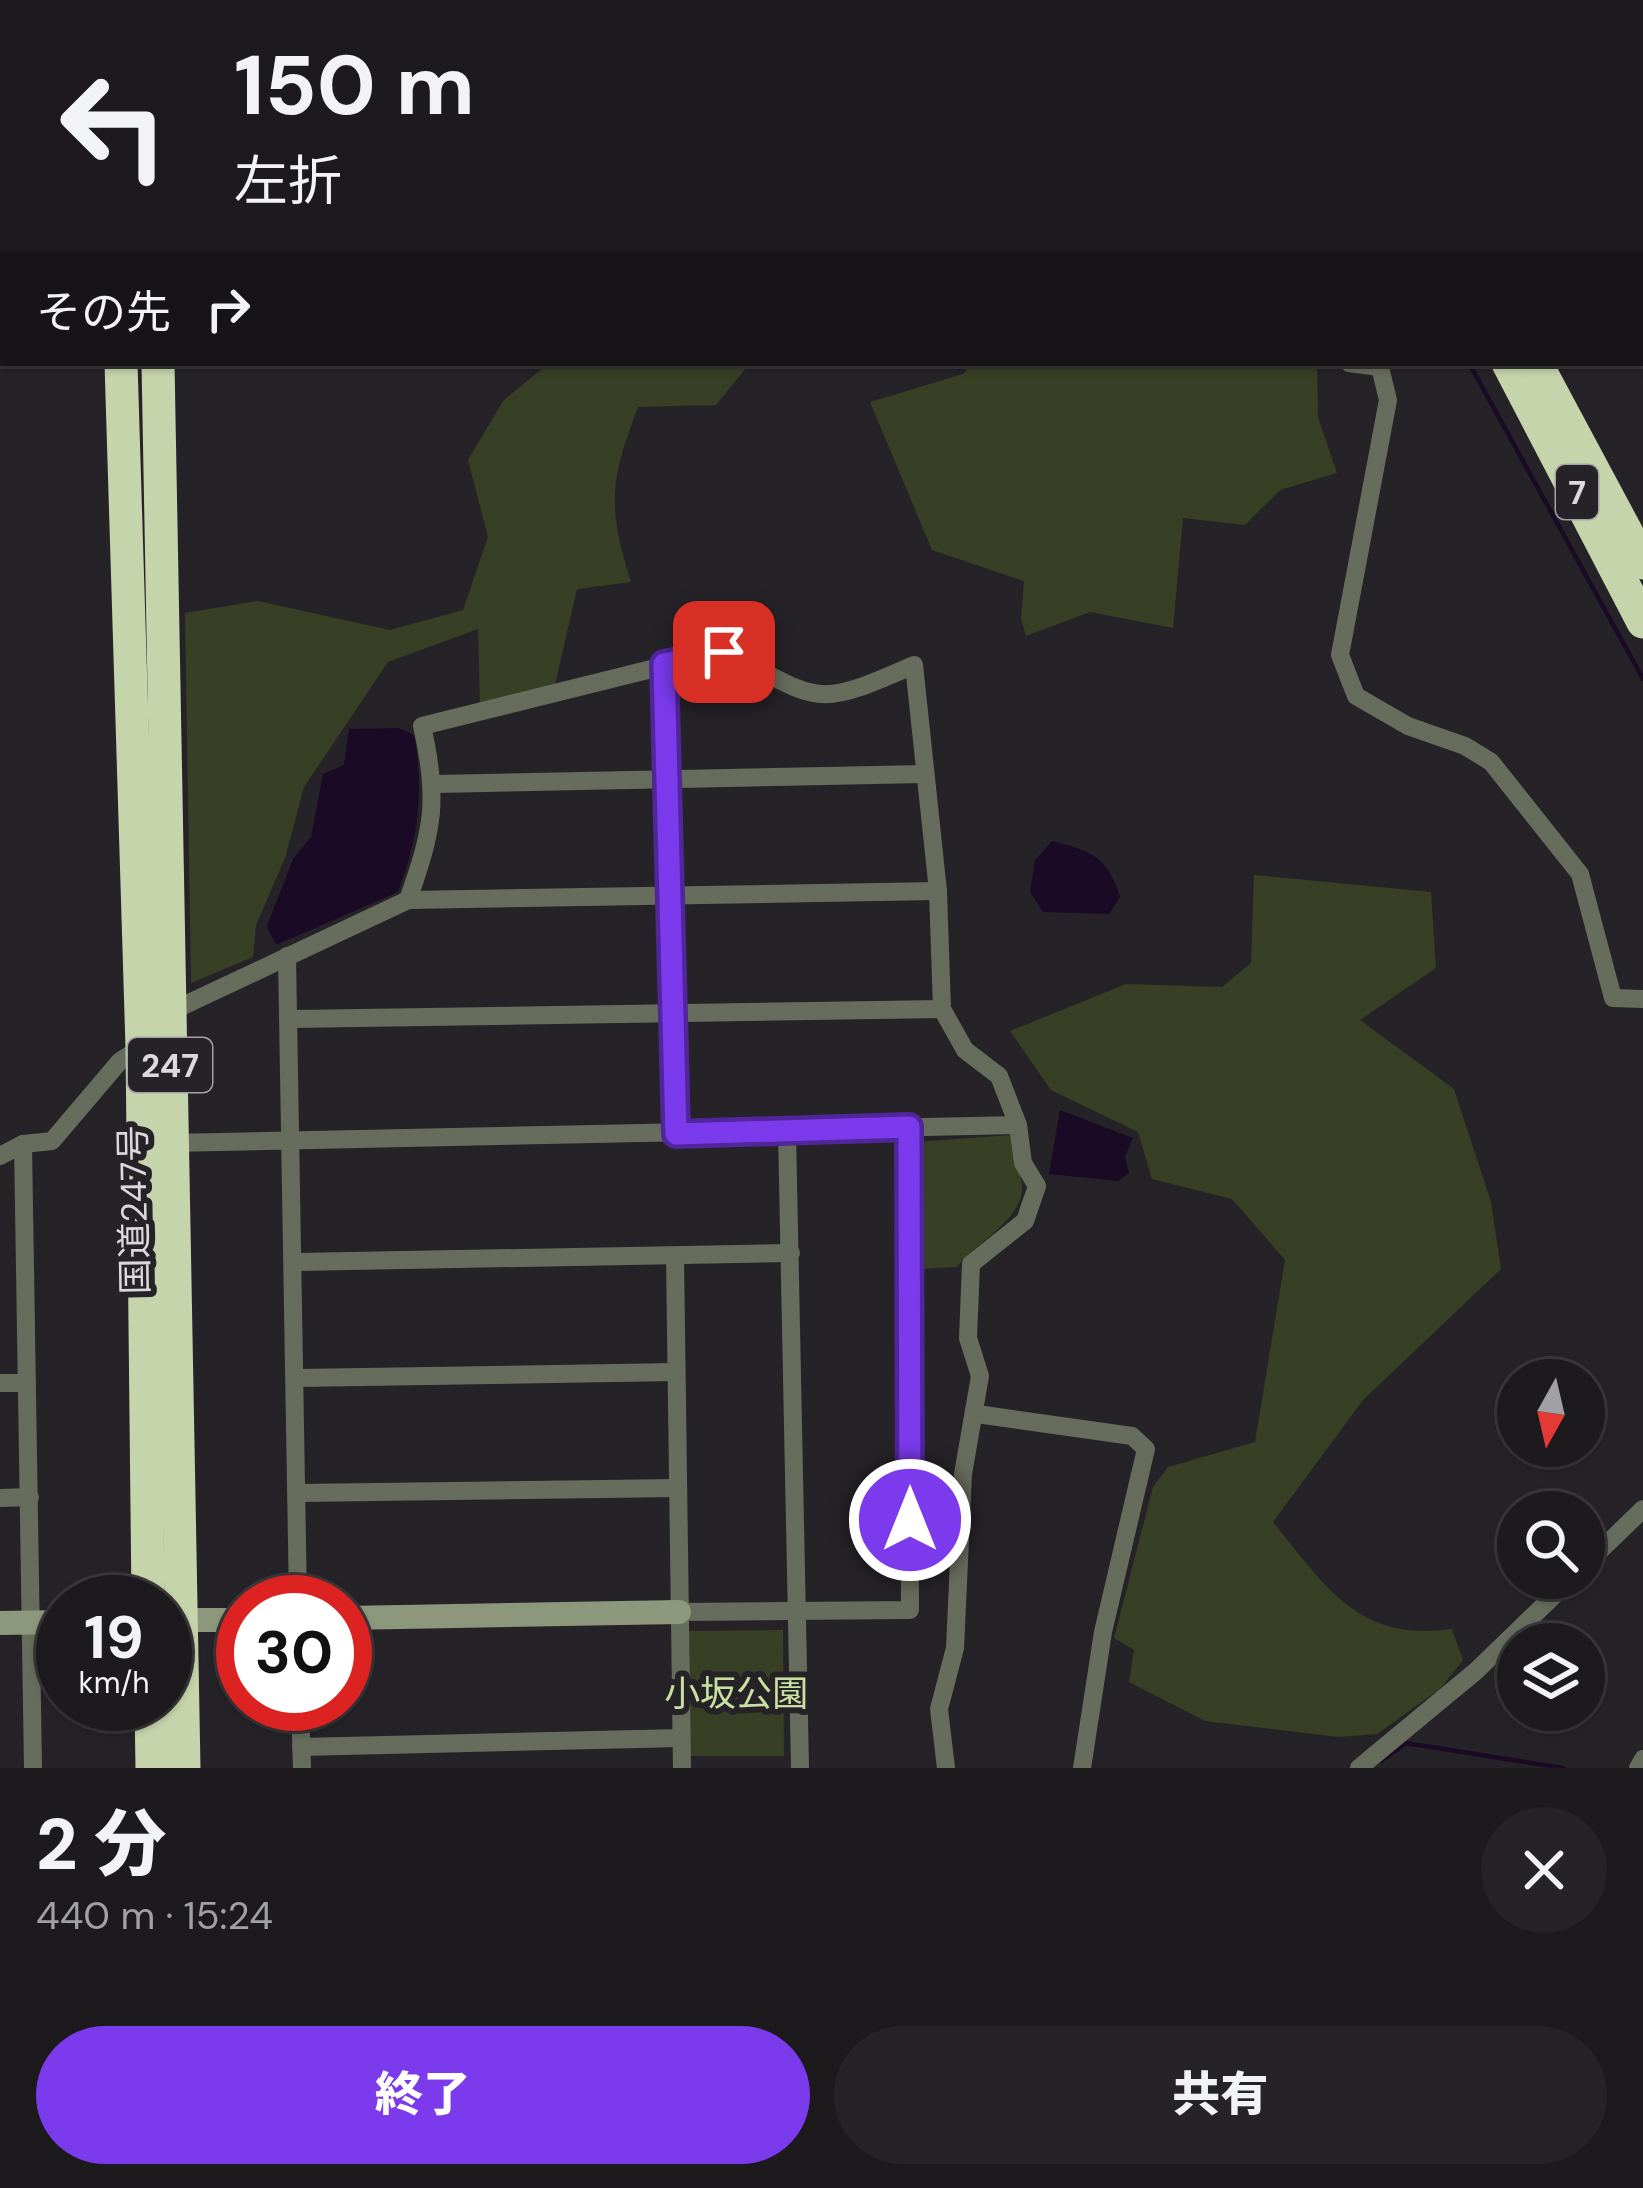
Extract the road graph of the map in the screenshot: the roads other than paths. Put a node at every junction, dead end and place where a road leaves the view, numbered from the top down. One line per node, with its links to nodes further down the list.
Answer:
1 (121, 366): 21 (highway, 国道247号 / 247)
2 (158, 366): 19 (highway, 国道247号 / 247)
3 (1368, 366): 16 (street)
4 (1510, 366): 7 (highway, 7)
5 (1538, 366): 6 (highway, 7)
6 (1643, 563)
7 (1643, 622)
8 (664, 664): 9 (street); 10 (street); 11 (street)
9 (924, 774): 10 (street); 12 (street)
10 (667, 778): 11 (street); 13 (street)
11 (435, 784): 14 (street)
12 (938, 891): 13 (street); 17 (street)
13 (670, 896): 14 (street); 18 (street)
14 (409, 900): 15 (street)
15 (287, 956): 19 (street); 20 (street)
16 (1643, 999)
17 (942, 1009): 18 (street); 22 (street)
18 (673, 1011): 20 (street); 25 (street)
19 (170, 1012): 27 (highway, 国道247号 / 247)
20 (292, 1019): 26 (street)
21 (142, 1047): 28 (street); 44 (highway, 国道247号 / 247)
22 (1018, 1125): 23 (street); 37 (street)
23 (909, 1127): 24 (street); 48 (street)
24 (788, 1132): 25 (street); 30 (street)
25 (676, 1134): 26 (street)
26 (292, 1140): 27 (street); 32 (street)
27 (171, 1143): 45 (highway, 国道247号 / 247)
28 (22, 1144): 29 (street); 36 (street)
29 (0, 1156)
30 (791, 1253): 31 (street); 48 (street)
31 (675, 1257): 32 (street); 33 (street)
32 (297, 1262): 34 (street)
33 (676, 1372): 34 (street); 38 (street)
34 (297, 1378): 39 (street)
35 (0, 1383): 36 (street)
36 (27, 1383): 41 (street)
37 (977, 1414): 66 (street); 67 (street)
38 (678, 1487): 39 (street); 49 (street)
39 (298, 1493): 46 (street)
40 (0, 1498): 41 (street)
41 (30, 1498): 51 (street)
42 (1643, 1509): 43 (street)
43 (1605, 1546)
44 (148, 1575)
45 (173, 1575)
46 (298, 1575)
47 (1550, 1599): 68 (street)
48 (798, 1611): 49 (street); 65 (street)
49 (680, 1612): 50 (street); 57 (street)
50 (372, 1618)
51 (29, 1622): 52 (street); 53 (street); 60 (street)
52 (36, 1622)
53 (0, 1623)
54 (151, 1731): 61 (highway)
55 (181, 1731): 62 (highway, 国道247号 / 247)
56 (301, 1731): 58 (street)
57 (681, 1738): 58 (street); 64 (street)
58 (301, 1747): 63 (street)
59 (1643, 1759): 69 (street)
60 (33, 1768)
61 (152, 1768)
62 (184, 1768)
63 (302, 1768)
64 (682, 1768)
65 (800, 1768)
66 (946, 1768)
67 (1082, 1768)
68 (1359, 1768)
69 (1638, 1768)

